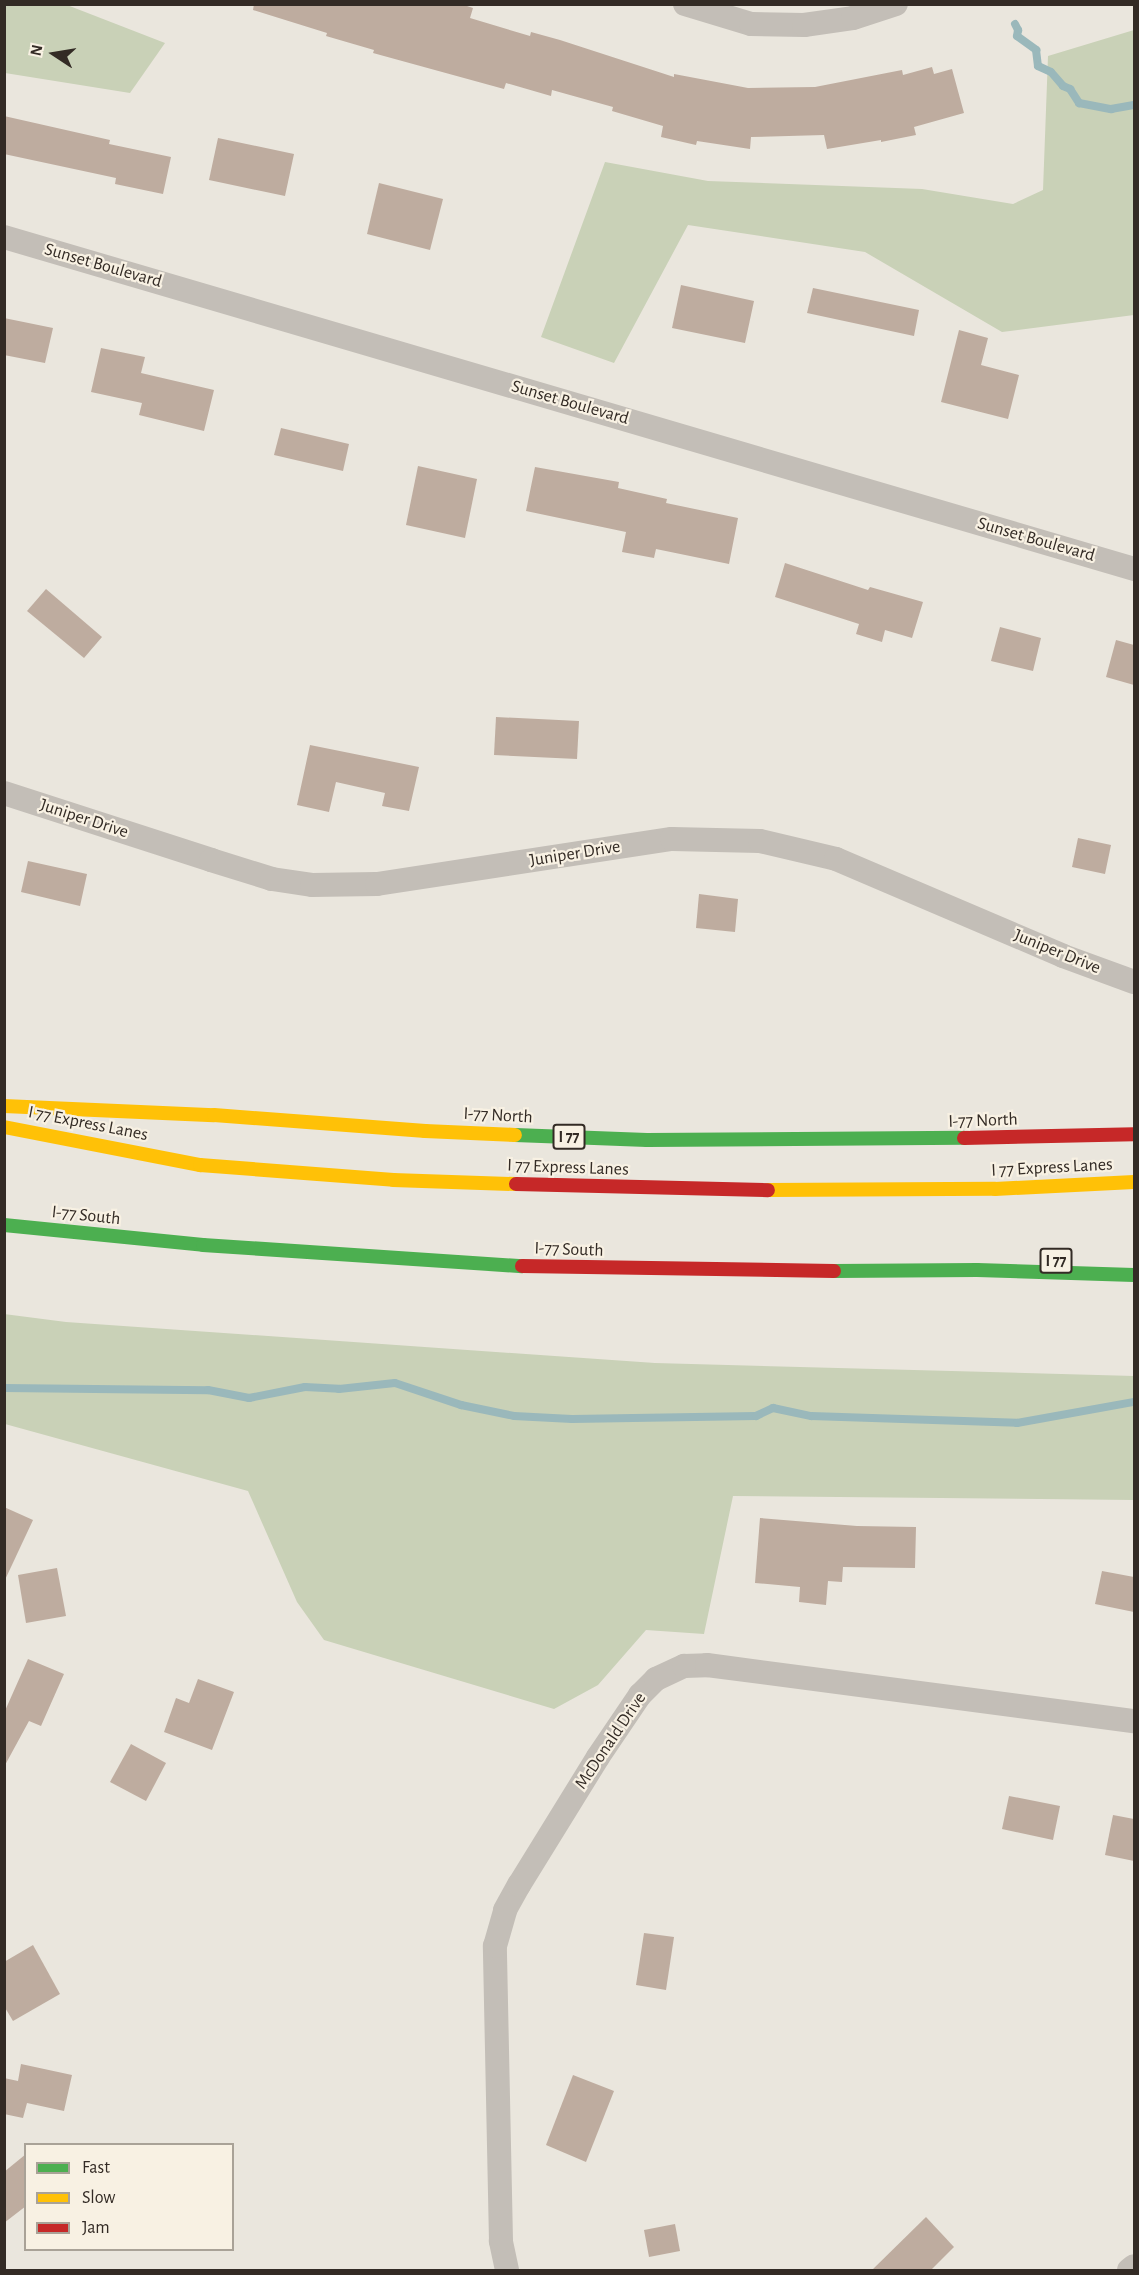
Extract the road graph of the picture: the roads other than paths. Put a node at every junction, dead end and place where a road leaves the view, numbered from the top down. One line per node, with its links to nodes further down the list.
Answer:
1 (685, 4): 2 (street)
2 (896, 4)
3 (4, 237): 4 (street, Sunset Boulevard)
4 (1134, 569)
5 (4, 793): 6 (street, Juniper Drive)
6 (1134, 982)
7 (4, 1106): 9 (highway, I-77 North / I 77)
8 (4, 1127): 10 (highway, I 77 Express Lanes)
9 (1134, 1134)
10 (1134, 1182)
11 (4, 1225): 13 (highway, I-77 South / I 77)
12 (1078, 1258): 13 (highway, I 77)
13 (977, 1270): 14 (highway, I-77 South / I 77)
14 (1134, 1275)
15 (1134, 1721): 17 (street, McDonald Drive)
16 (1134, 2266): 18 (street)
17 (507, 2271)
18 (1129, 2271)

